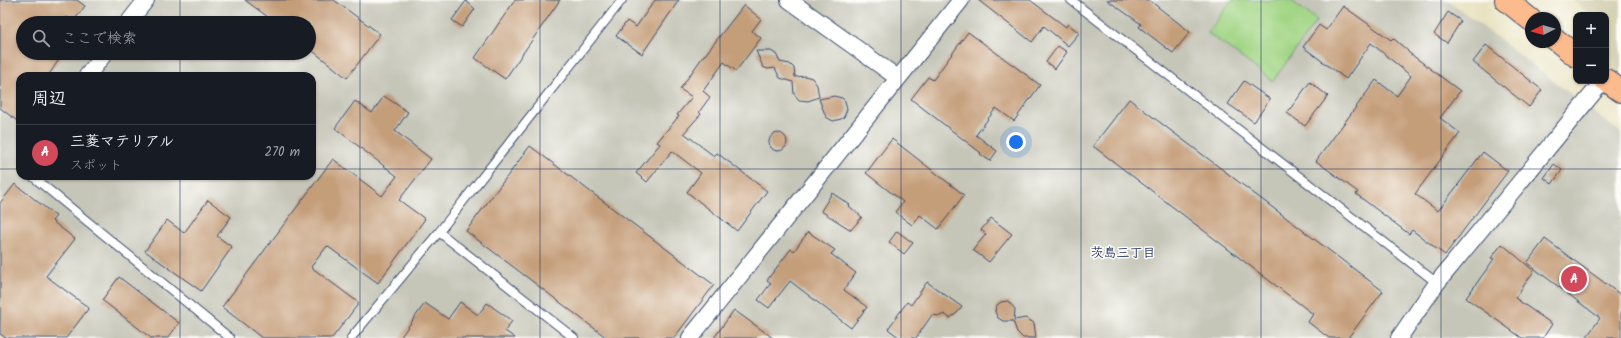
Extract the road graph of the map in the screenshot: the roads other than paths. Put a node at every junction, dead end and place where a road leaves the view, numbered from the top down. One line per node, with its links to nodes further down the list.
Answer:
1 (146, 0): 8 (street)
2 (622, 0): 18 (lane)
3 (789, 0): 13 (street)
4 (961, 0): 13 (street)
5 (1071, 0): 19 (lane)
6 (1506, 0): 7 (main road)
7 (1525, 15)
8 (133, 16)
9 (1561, 44): 10 (main road)
10 (1573, 54)
11 (100, 60): 12 (street)
12 (90, 72)
13 (898, 78): 23 (street)
14 (1609, 82): 16 (main road)
15 (1601, 84): 19 (street)
16 (1621, 91)
17 (37, 180): 20 (lane)
18 (439, 232): 21 (lane); 22 (lane)
19 (1436, 283): 24 (street)
20 (230, 338)
21 (351, 338)
22 (574, 338)
23 (690, 338)
24 (1398, 338)

